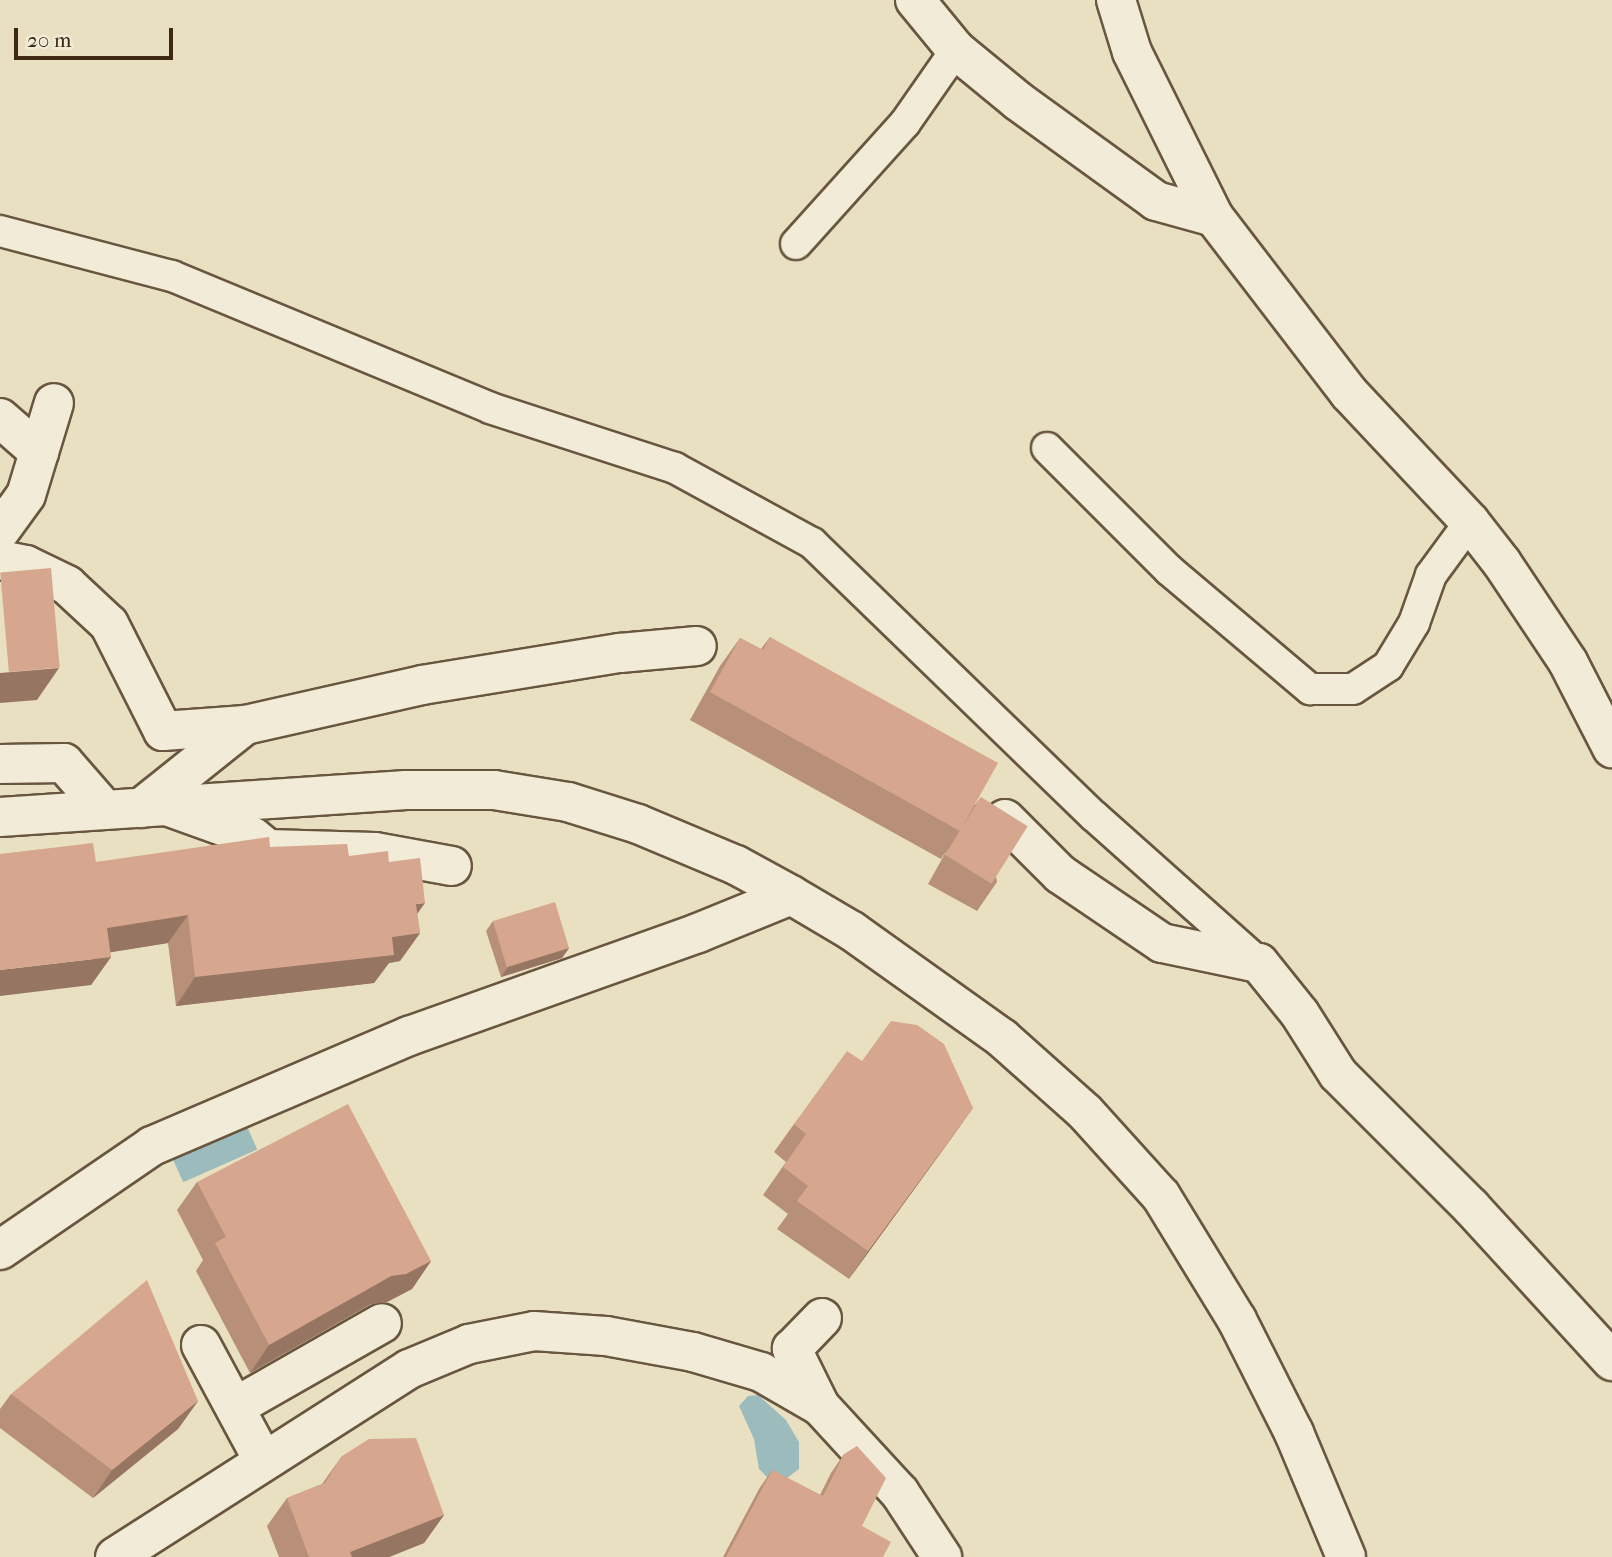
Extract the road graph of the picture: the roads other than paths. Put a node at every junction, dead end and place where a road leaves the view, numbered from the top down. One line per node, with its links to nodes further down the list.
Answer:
1 (915, 0): 3 (street)
2 (1116, 0): 4 (street)
3 (956, 50): 4 (street); 6 (lane)
4 (1214, 217): 11 (street)
5 (0, 231): 23 (lane)
6 (796, 244)
7 (54, 403): 10 (street)
8 (0, 418): 10 (street)
9 (1047, 448): 11 (lane)
10 (39, 452): 12 (street)
11 (1470, 522): 16 (street)
12 (0, 531)
13 (0, 560): 15 (street)
14 (697, 646): 15 (street)
15 (246, 725): 18 (street)
16 (1612, 748)
17 (0, 764): 18 (street)
18 (138, 808): 19 (street); 21 (street); 22 (street)
19 (0, 817)
20 (1005, 818): 23 (street)
21 (452, 866)
22 (791, 895): 24 (street); 34 (street)
23 (1259, 963): 28 (street)
24 (0, 1250)
25 (822, 1318): 29 (street)
26 (382, 1323): 30 (street)
27 (201, 1345): 30 (street)
28 (1612, 1361)
29 (820, 1406): 31 (street); 33 (street)
30 (235, 1407): 31 (street)
31 (263, 1460): 32 (street)
32 (115, 1557)
33 (942, 1557)
34 (1346, 1557)

